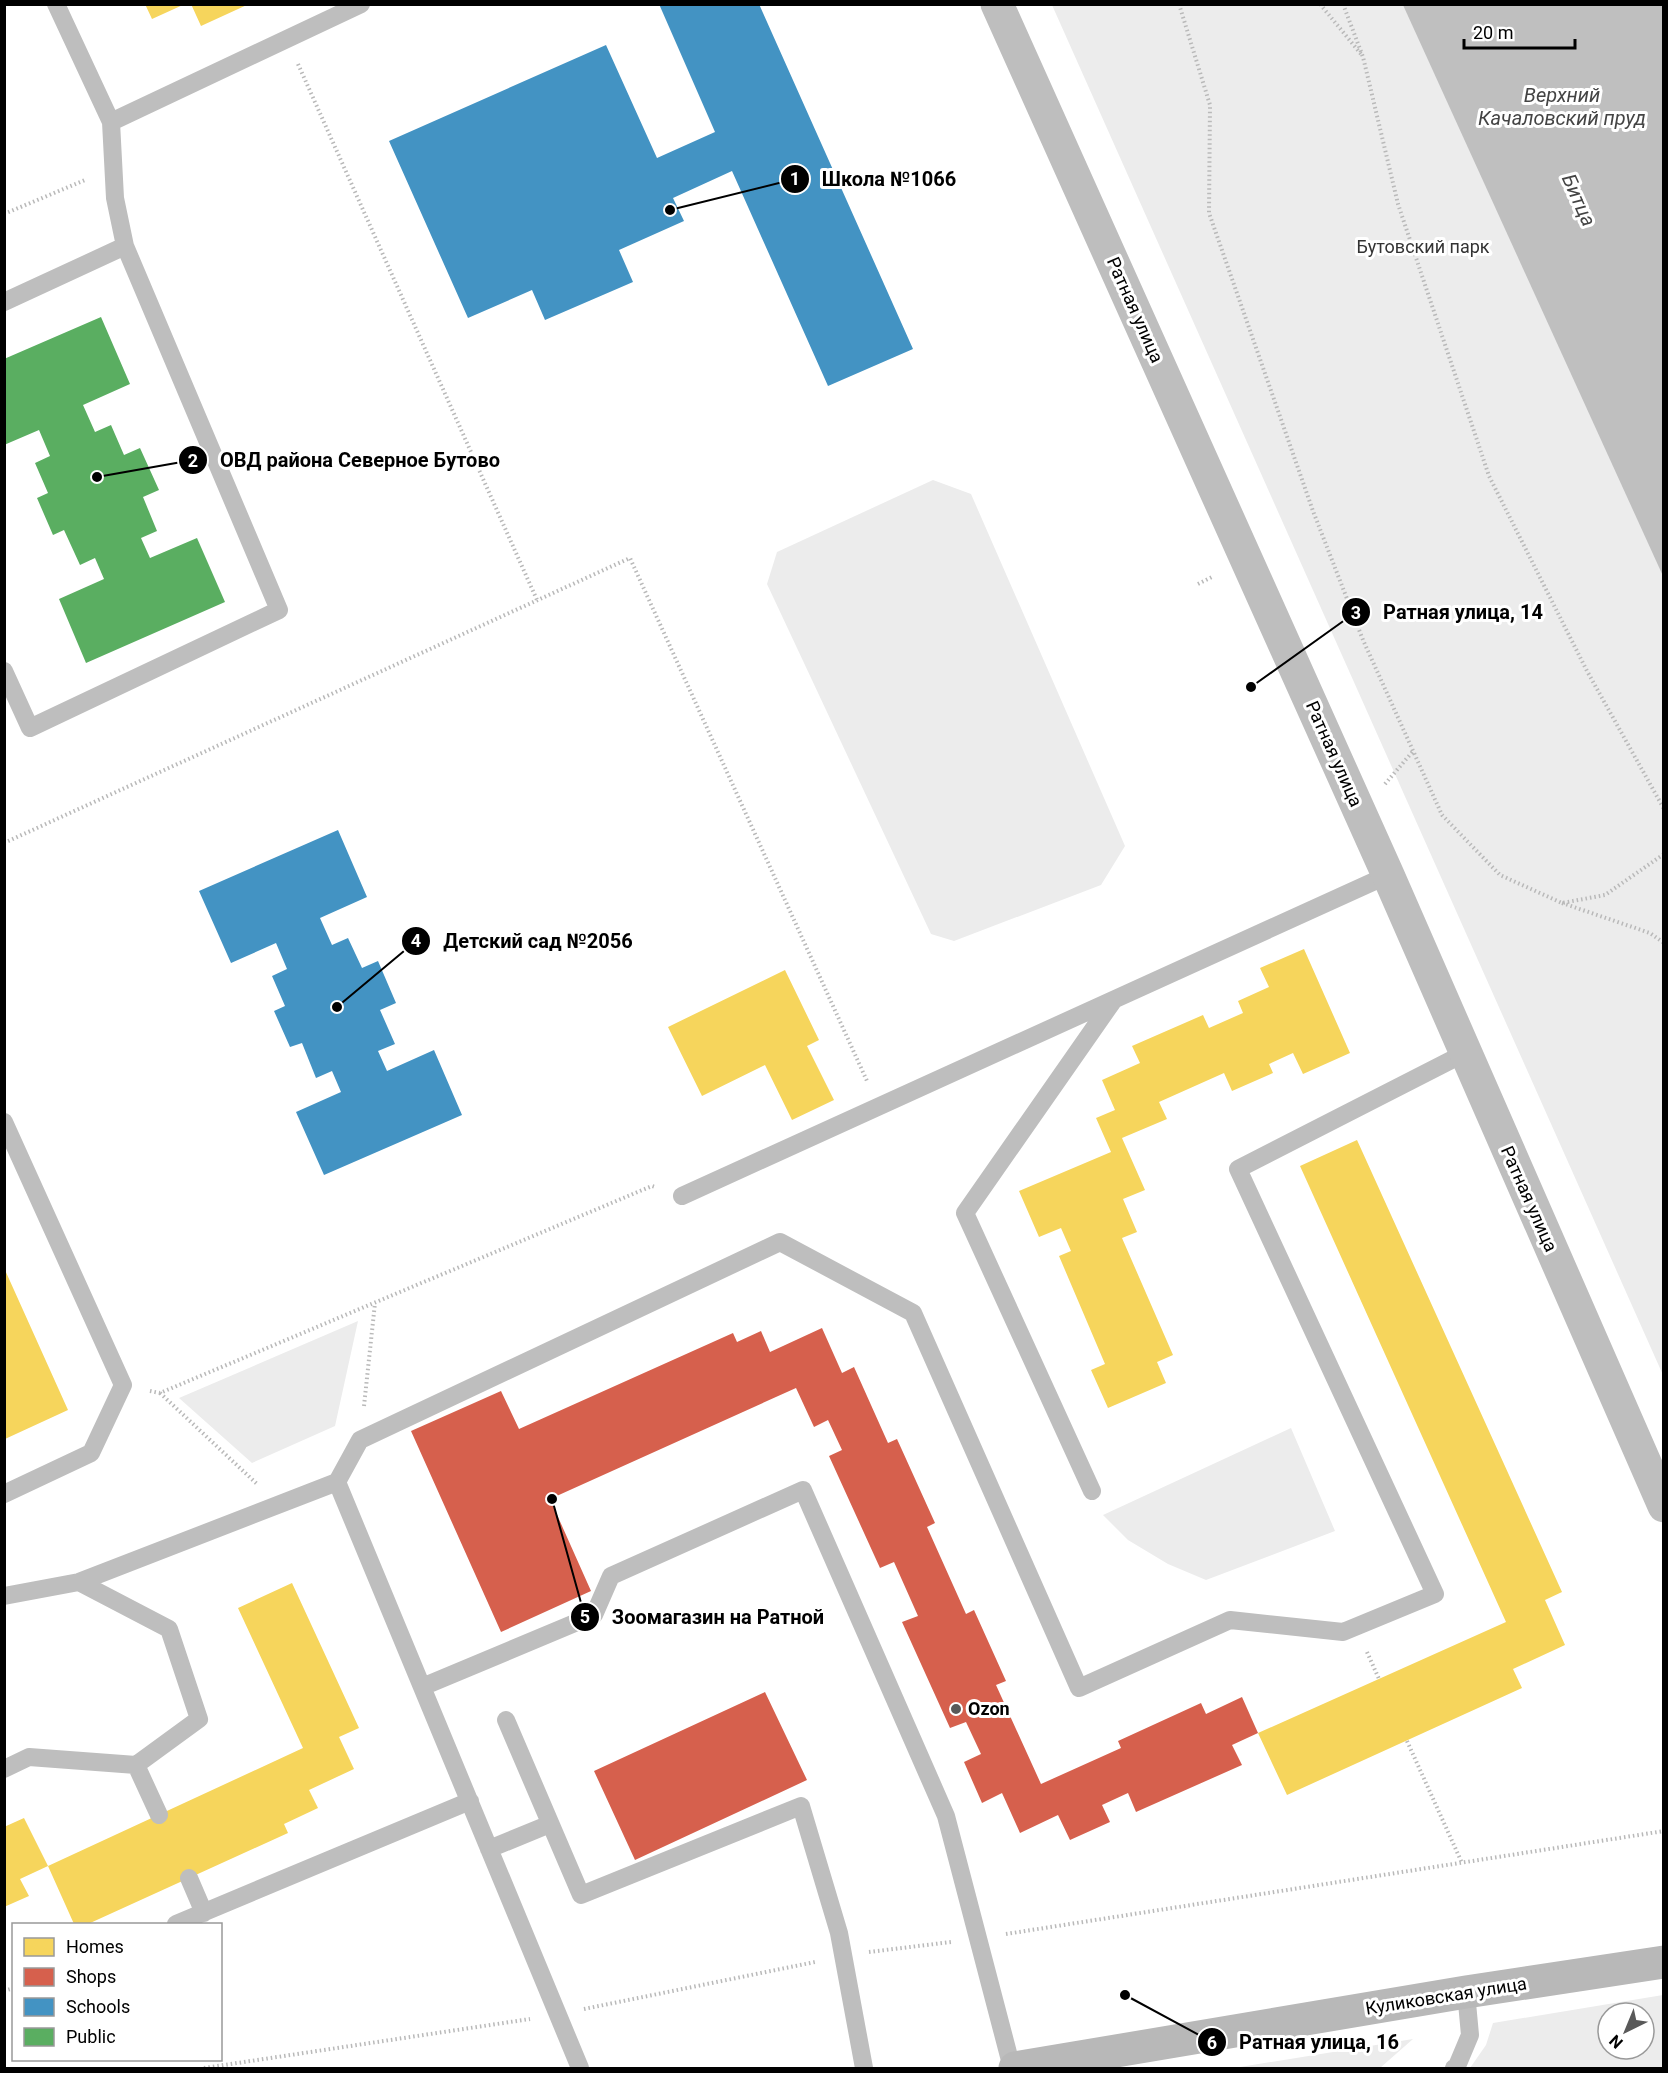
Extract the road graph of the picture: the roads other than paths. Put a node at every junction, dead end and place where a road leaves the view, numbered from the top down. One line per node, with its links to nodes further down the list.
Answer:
1 (56, 4): 4 (lane)
2 (361, 4): 4 (lane)
3 (997, 4): 8 (street, Ратная улица)
4 (111, 122): 5 (lane)
5 (125, 246): 6 (lane); 7 (lane)
6 (4, 302)
7 (4, 671)
8 (1388, 875): 9 (lane); 10 (street, Ратная улица)
9 (1113, 1001): 12 (lane); 14 (lane)
10 (1465, 1053): 13 (lane); 16 (street, Ратная улица)
11 (4, 1122): 15 (lane)
12 (682, 1196)
13 (337, 1482): 17 (lane); 19 (lane)
14 (1092, 1491)
15 (4, 1494)
16 (1664, 1506)
17 (79, 1582): 18 (lane); 21 (lane)
18 (4, 1596)
19 (422, 1687): 23 (lane); 34 (lane)
20 (506, 1720): 25 (lane)
21 (136, 1766): 22 (lane); 24 (lane)
22 (4, 1769)
23 (470, 1801): 26 (lane); 28 (lane)
24 (159, 1815)
25 (550, 1824): 26 (lane); 33 (lane)
26 (489, 1850): 32 (lane)
27 (189, 1878): 28 (lane)
28 (204, 1913): 29 (lane)
29 (179, 1923)
30 (1664, 1962): 31 (street, Куликовская улица)
31 (1466, 1992): 34 (street, Куликовская улица); 35 (lane)
32 (580, 2068)
33 (864, 2068)
34 (1014, 2068)
35 (1454, 2068)

